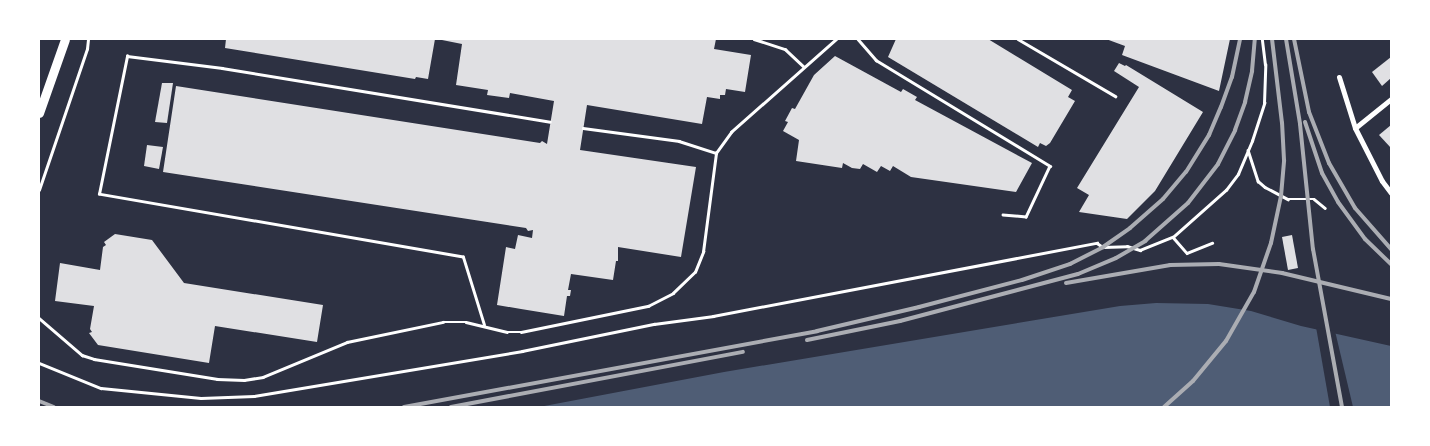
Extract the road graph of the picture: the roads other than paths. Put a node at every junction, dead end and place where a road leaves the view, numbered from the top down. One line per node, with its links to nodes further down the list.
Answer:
1 (65, 39): 12 (main road)
2 (88, 39): 18 (lane)
3 (754, 39): 8 (lane)
4 (836, 39): 8 (lane)
5 (858, 39): 21 (lane)
6 (1020, 39): 10 (lane)
7 (1262, 39): 16 (lane)
8 (803, 66): 17 (lane)
9 (1339, 77): 15 (street)
10 (1115, 96)
11 (1391, 99): 15 (street)
12 (39, 113)
13 (550, 122): 25 (lane)
14 (583, 128): 17 (lane)
15 (1355, 128): 19 (street)
16 (1248, 149): 20 (lane); 22 (lane)
17 (716, 153): 25 (lane)
18 (39, 190)
19 (1391, 193)
20 (1325, 208)
21 (1003, 215)
22 (1173, 237): 23 (lane); 26 (lane)
23 (1212, 243)
24 (39, 318): 25 (lane)
25 (484, 325)
26 (39, 363)

